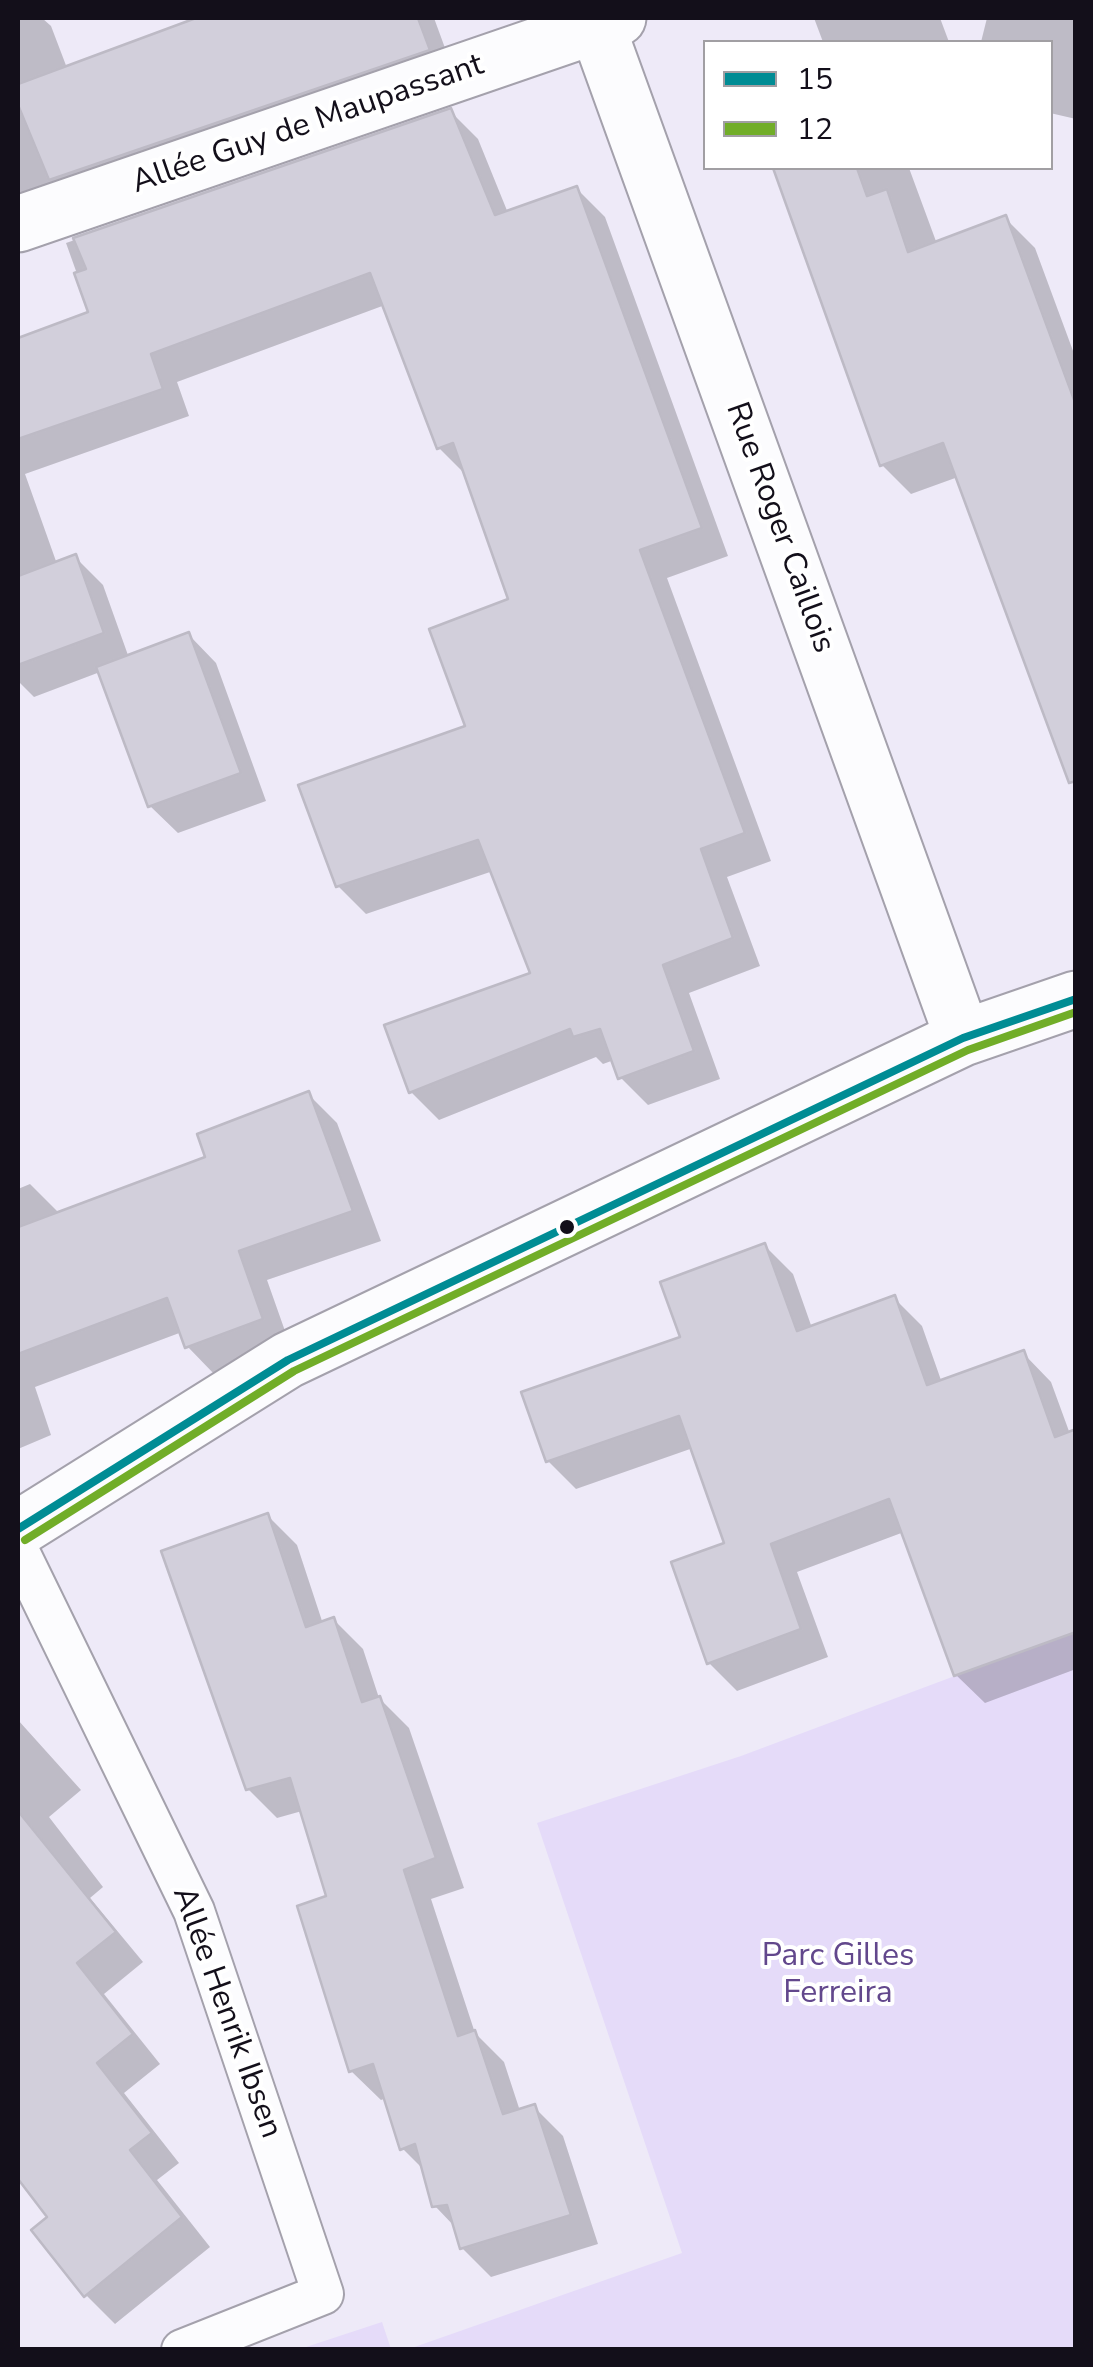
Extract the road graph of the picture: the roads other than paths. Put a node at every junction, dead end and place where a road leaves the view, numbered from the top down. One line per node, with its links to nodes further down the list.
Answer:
1 (603, 21): 2 (street, Allée Guy de Maupassant); 4 (street, Rue Roger Caillois)
2 (18, 224)
3 (1076, 1000): 4 (street)
4 (963, 1038): 5 (street)
5 (18, 1529)
6 (18, 1550): 7 (lane, Allée Henrik Ibsen)
7 (182, 2350)

